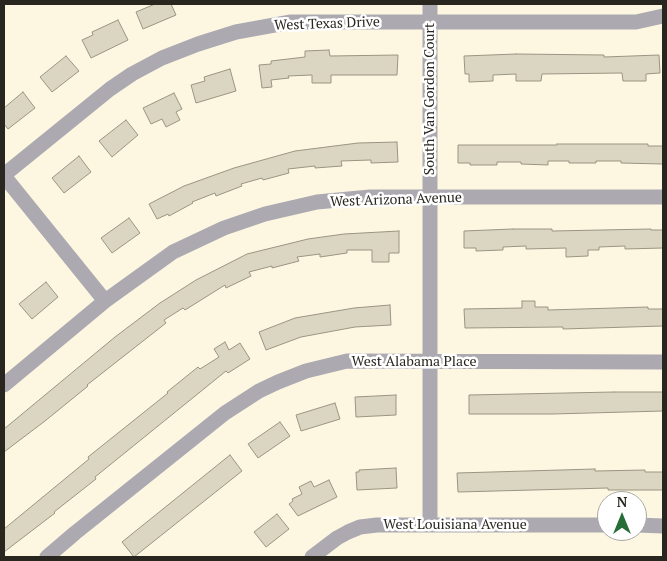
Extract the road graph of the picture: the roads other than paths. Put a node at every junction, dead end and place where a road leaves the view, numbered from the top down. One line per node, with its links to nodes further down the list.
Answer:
1 (430, 4): 3 (street, South Van Gordon Court)
2 (663, 16): 3 (street, West Texas Drive)
3 (430, 22): 4 (street, West Texas Drive); 6 (street, South Van Gordon Court)
4 (4, 175): 7 (street)
5 (663, 197): 6 (street, West Arizona Avenue)
6 (430, 198): 7 (street, West Arizona Avenue); 8 (street, South Van Gordon Court)
7 (105, 301): 10 (street, West Arizona Avenue)
8 (430, 361): 9 (street, West Alabama Place); 11 (street, South Van Gordon Court); 15 (street, West Alabama Place)
9 (663, 362)
10 (4, 386)
11 (430, 524): 12 (street, West Louisiana Avenue); 16 (street, West Louisiana Avenue)
12 (597, 525)
13 (647, 525): 14 (street)
14 (663, 526)
15 (47, 557)
16 (312, 557)

